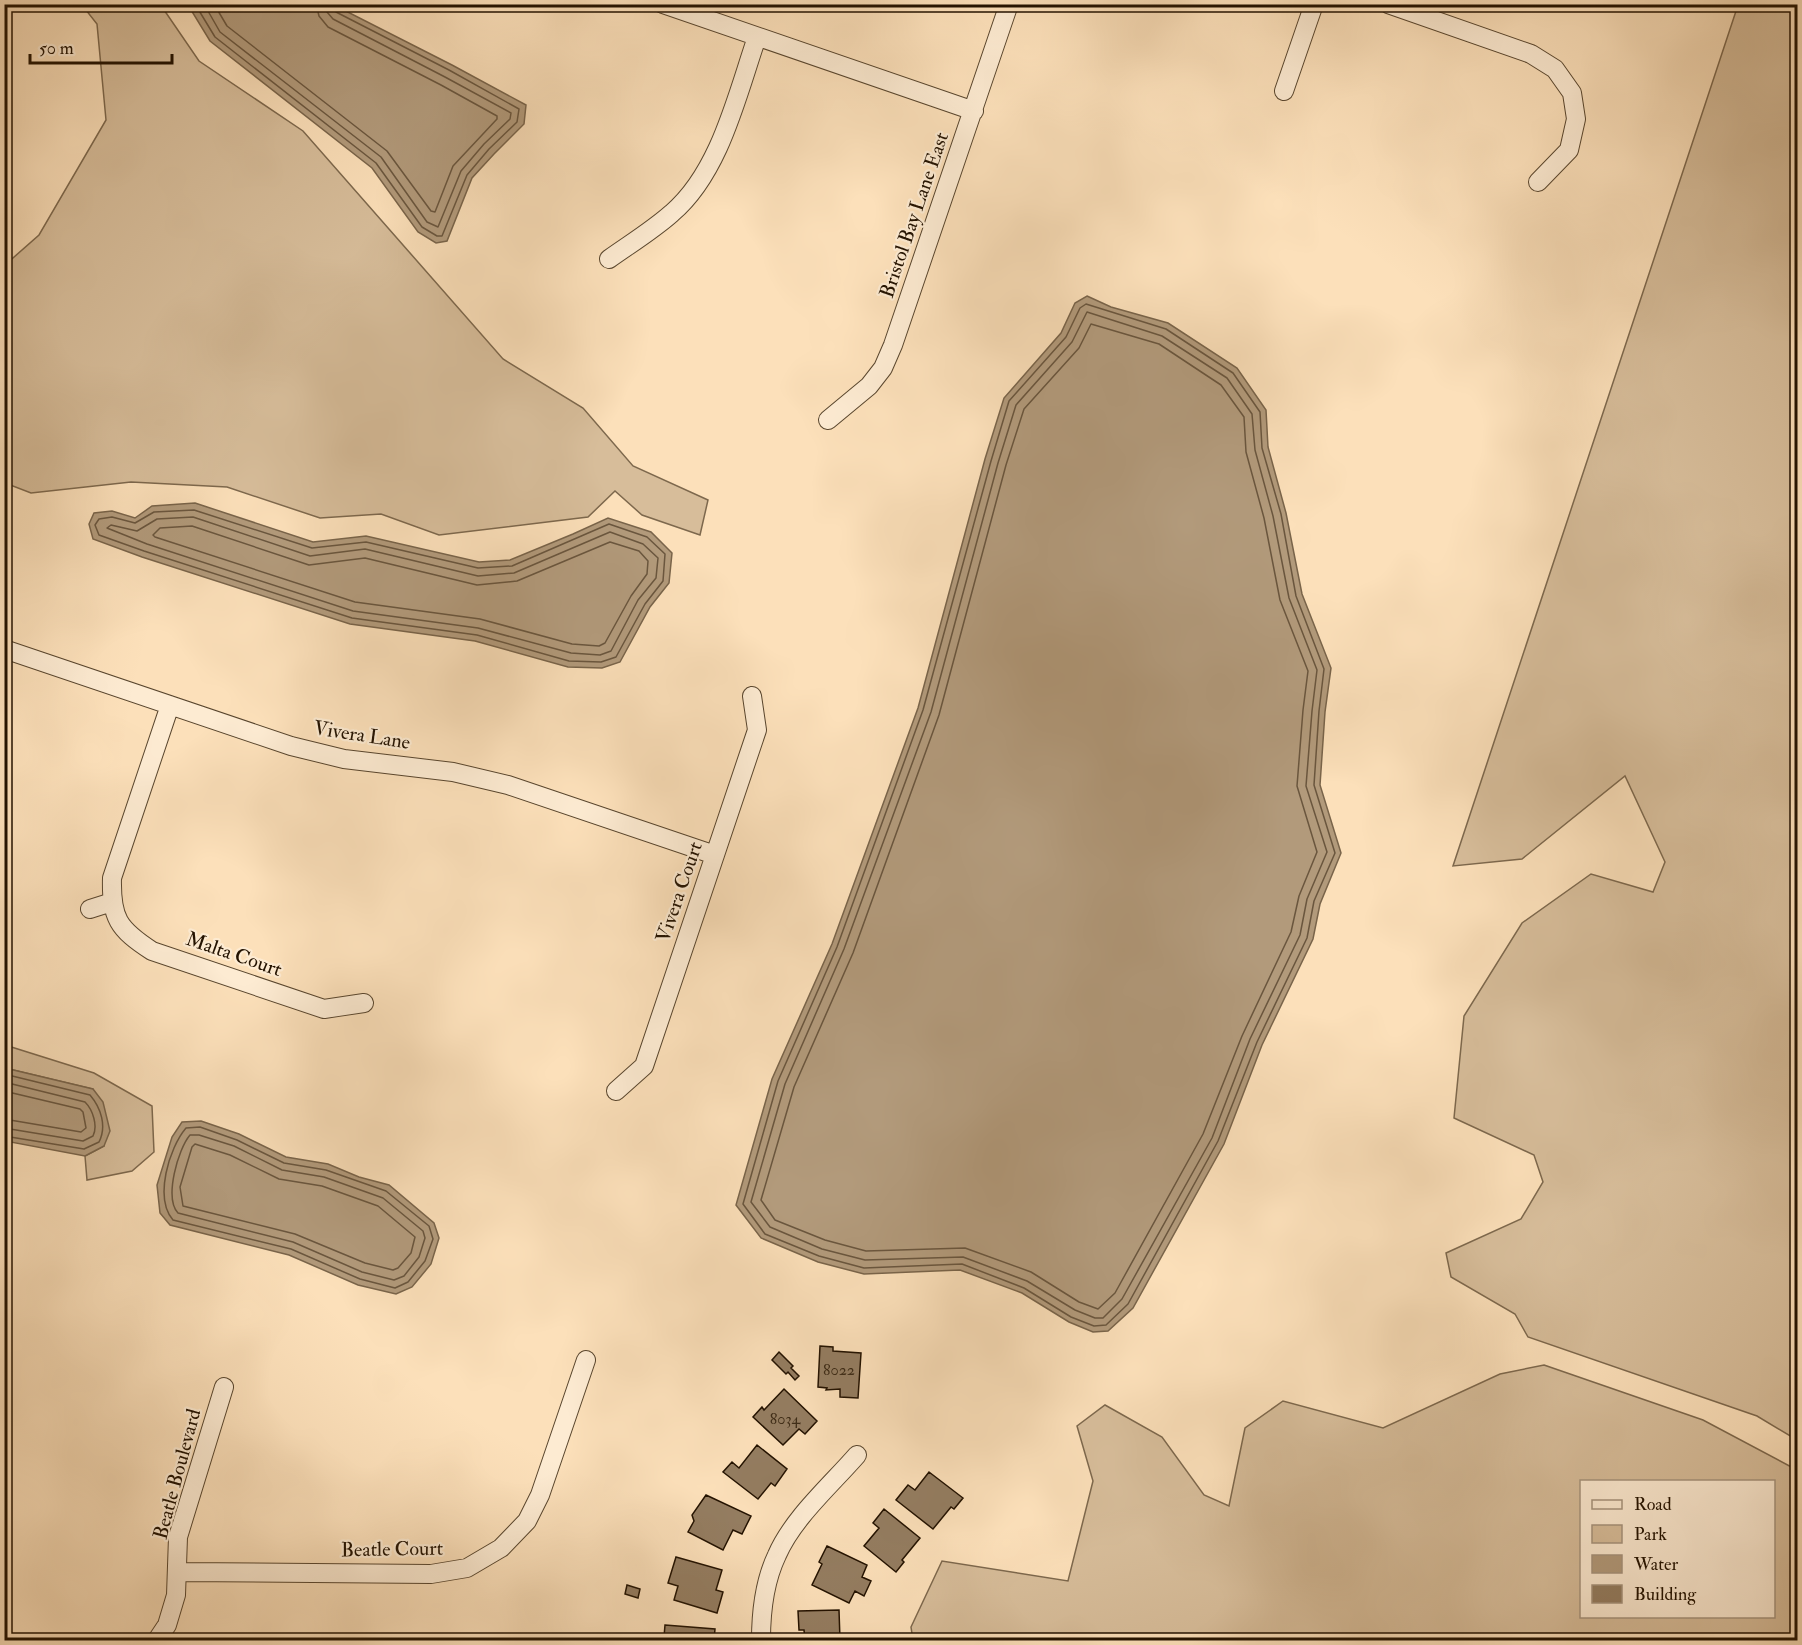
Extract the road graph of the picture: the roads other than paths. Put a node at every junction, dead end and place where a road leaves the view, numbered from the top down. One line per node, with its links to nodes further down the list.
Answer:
1 (663, 4): 5 (street)
2 (1010, 4): 7 (street, Bristol Bay Lane East)
3 (1314, 4): 6 (street)
4 (1388, 4): 8 (street)
5 (757, 37): 7 (street); 9 (street)
6 (1284, 91)
7 (974, 111): 10 (street, Bristol Bay Lane East)
8 (1538, 182)
9 (609, 259)
10 (828, 420)
11 (4, 649): 13 (street, Vivera Lane)
12 (752, 696): 14 (street, Vivera Court)
13 (171, 705): 14 (street, Vivera Lane); 15 (street, Malta Court)
14 (715, 855): 18 (street, Vivera Court)
15 (112, 902): 16 (street); 17 (street, Malta Court)
16 (90, 909)
17 (364, 1003)
18 (616, 1091)
19 (586, 1359): 22 (street, Beatle Court)
20 (224, 1387): 22 (street, Beatle Boulevard)
21 (857, 1455): 24 (street)
22 (177, 1572): 23 (street, Beatle Boulevard)
23 (157, 1641)
24 (761, 1641)

